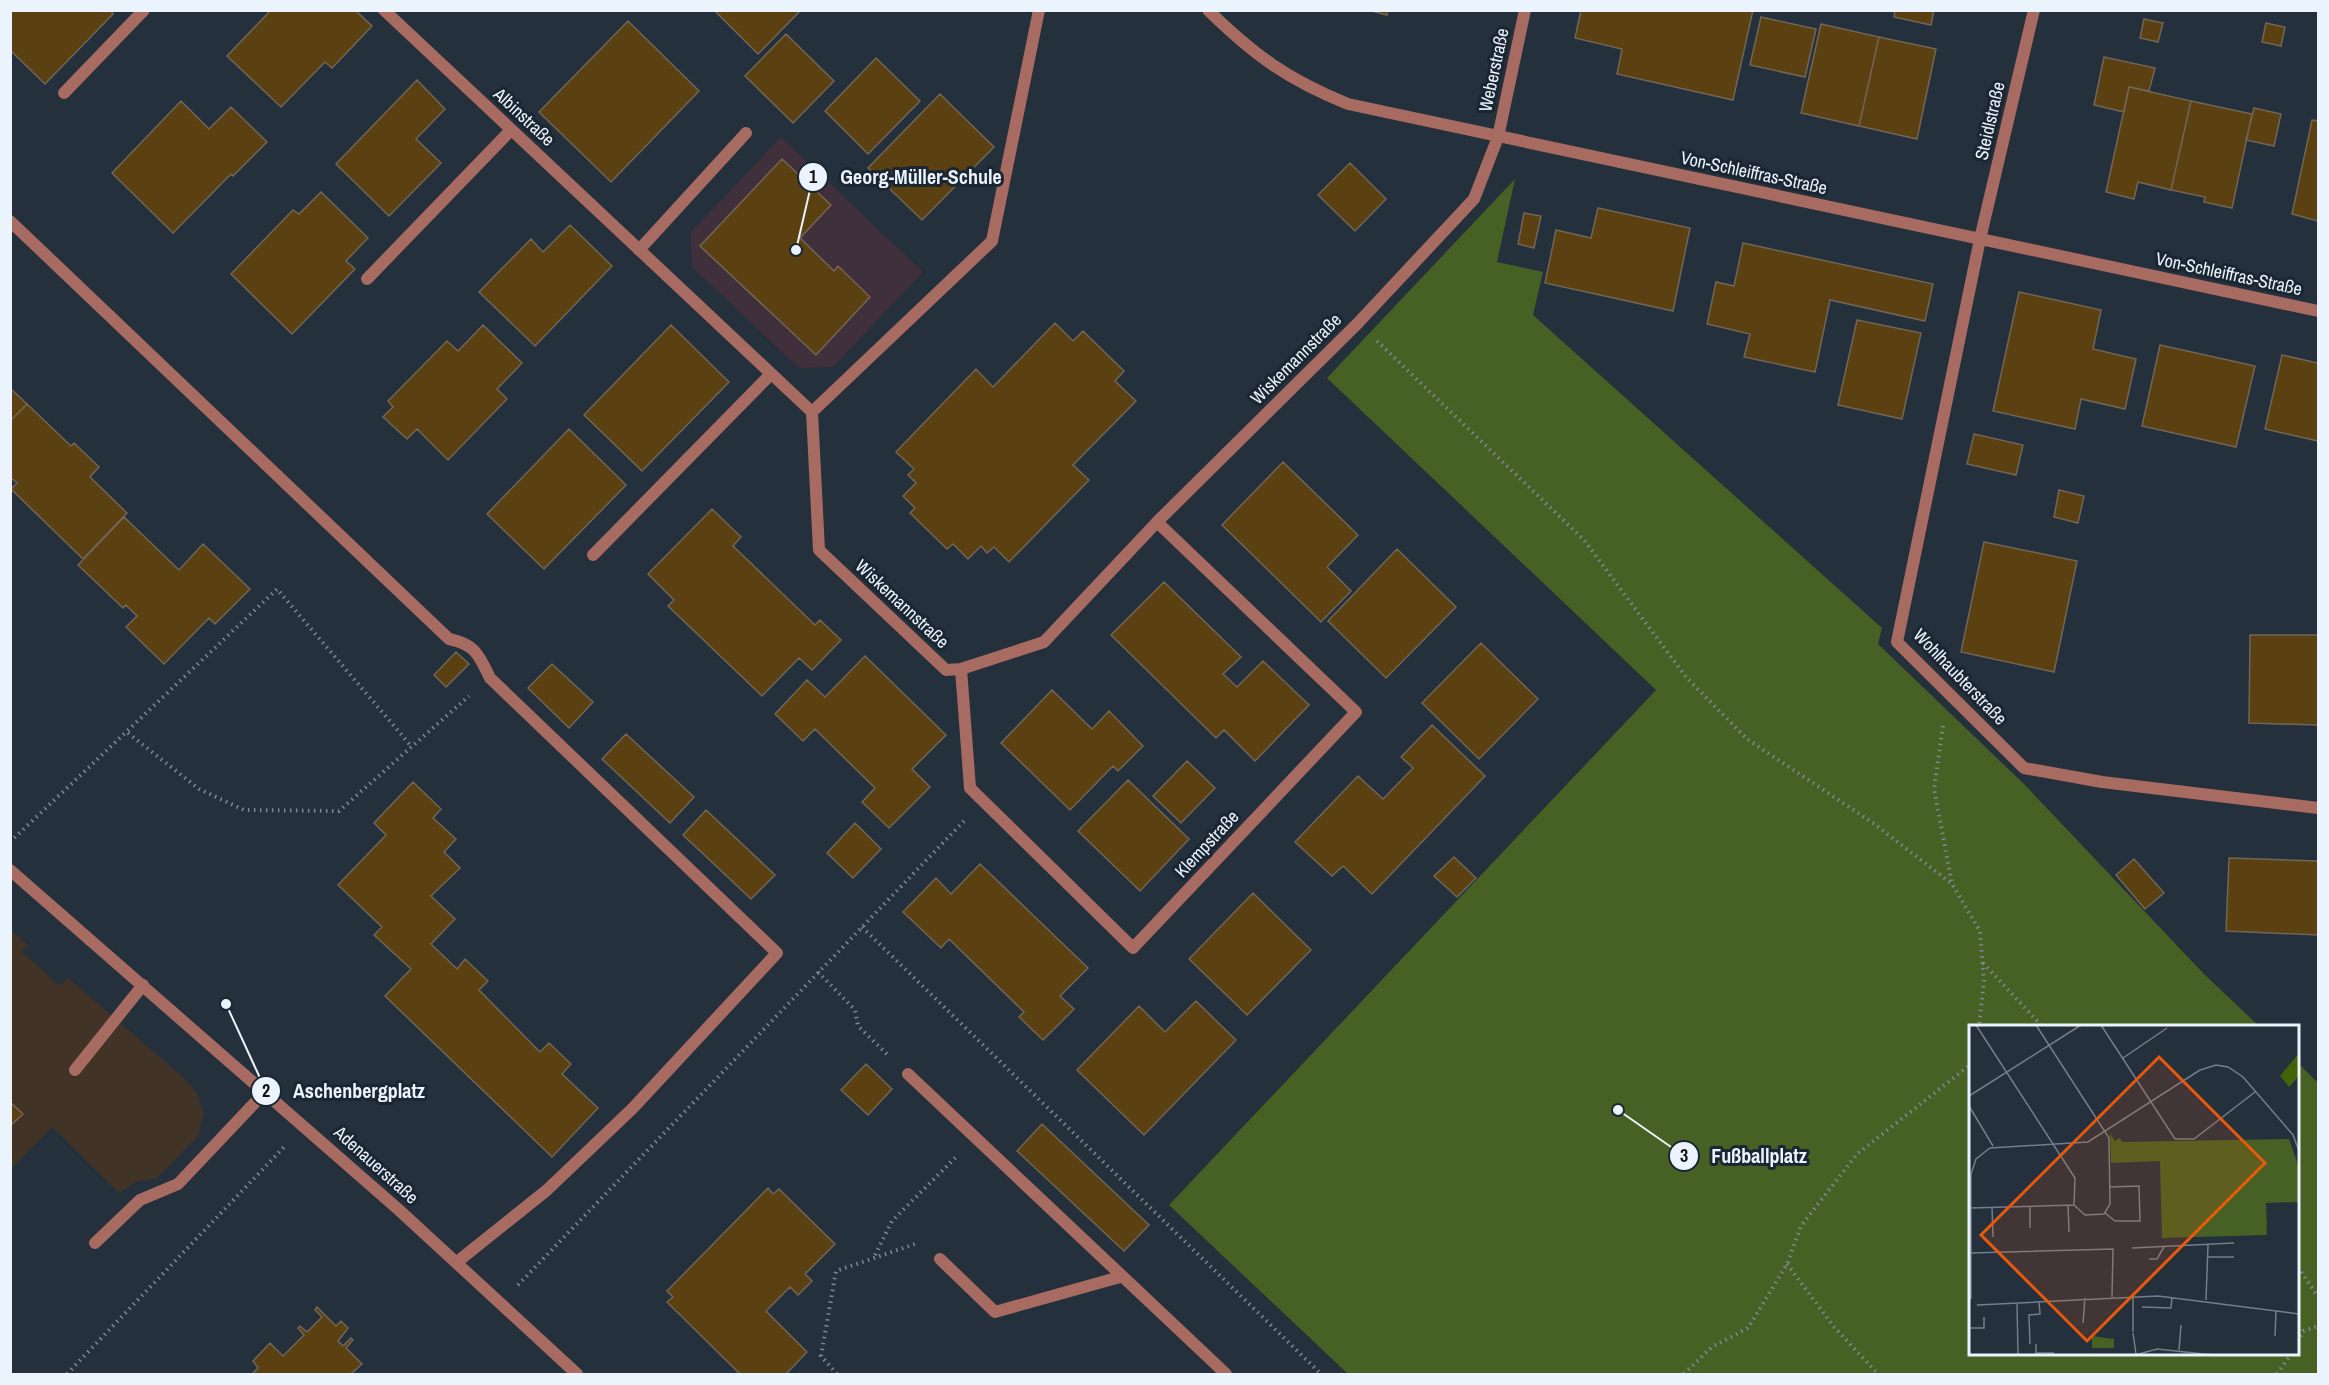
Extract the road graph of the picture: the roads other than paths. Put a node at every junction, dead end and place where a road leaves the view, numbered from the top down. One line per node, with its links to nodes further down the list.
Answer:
1 (144, 10): 7 (street)
2 (384, 10): 8 (street, Albinstraße)
3 (1039, 10): 17 (street)
4 (1208, 10): 10 (street, Von-Schleiffras-Straße)
5 (1525, 10): 10 (street, Weberstraße)
6 (2034, 10): 12 (street, Steidlstraße)
7 (64, 93)
8 (512, 130): 13 (street, Albinstraße); 14 (street)
9 (746, 133): 13 (street)
10 (1498, 137): 12 (street, Von-Schleiffras-Straße); 18 (street, Wiskemannstraße)
11 (10, 221): 29 (street)
12 (1980, 239): 15 (street, Von-Schleiffras-Straße); 21 (street, Wohlhaubterstraße)
13 (639, 249): 16 (street, Albinstraße)
14 (367, 279)
15 (2319, 311)
16 (771, 374): 17 (street, Albinstraße); 19 (street)
17 (812, 412): 20 (street, Wiskemannstraße)
18 (1157, 522): 20 (street, Wiskemannstraße); 20 (street, Klempstraße)
19 (593, 555)
20 (961, 669)
21 (2319, 808)
22 (10, 870): 23 (street, Adenauerstraße)
23 (143, 985): 24 (street); 26 (street, Adenauerstraße)
24 (75, 1070)
25 (908, 1074): 30 (street)
26 (265, 1092): 27 (street); 29 (street, Adenauerstraße)
27 (95, 1243)
28 (940, 1259): 30 (street)
29 (457, 1263): 31 (street, Adenauerstraße)
30 (1120, 1276): 32 (street)
31 (577, 1374)
32 (1226, 1374)

